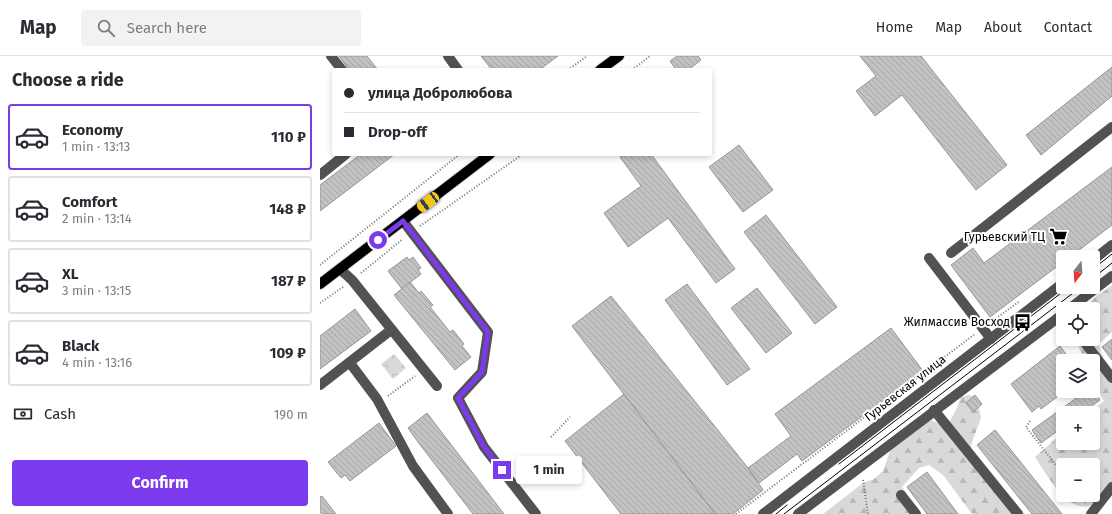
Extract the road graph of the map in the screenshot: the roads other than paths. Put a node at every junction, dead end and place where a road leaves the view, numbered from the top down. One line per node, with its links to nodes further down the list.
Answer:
1 (331, 56): 4 (street)
2 (448, 56): 5 (street)
3 (619, 56): 6 (main road)
4 (340, 68)
5 (456, 68)
6 (603, 68)
7 (1112, 127): 13 (street)
8 (344, 156): 10 (street)
9 (487, 156): 11 (main road)
10 (320, 175)
11 (403, 221): 16 (main road); 33 (street)
12 (1112, 246): 14 (street)
13 (951, 253)
14 (1100, 255)
15 (929, 258): 23 (street)
16 (340, 269): 18 (main road); 22 (street)
17 (1112, 276): 20 (street)
18 (320, 284)
19 (1056, 288): 23 (street, Гурьевская улица)
20 (1078, 302)
21 (1056, 319): 29 (street)
22 (391, 330): 25 (street); 28 (street)
23 (991, 339): 34 (street, Гурьевская улица)
24 (1087, 346): 26 (street)
25 (350, 363): 27 (street); 32 (street)
26 (1112, 378)
27 (320, 385)
28 (437, 386)
29 (934, 410): 35 (street); 37 (street)
30 (1112, 487): 38 (street)
31 (901, 495): 36 (street)
32 (448, 514)
33 (536, 514)
34 (763, 514)
35 (798, 514)
36 (916, 514)
37 (1018, 514)
38 (1091, 514)

